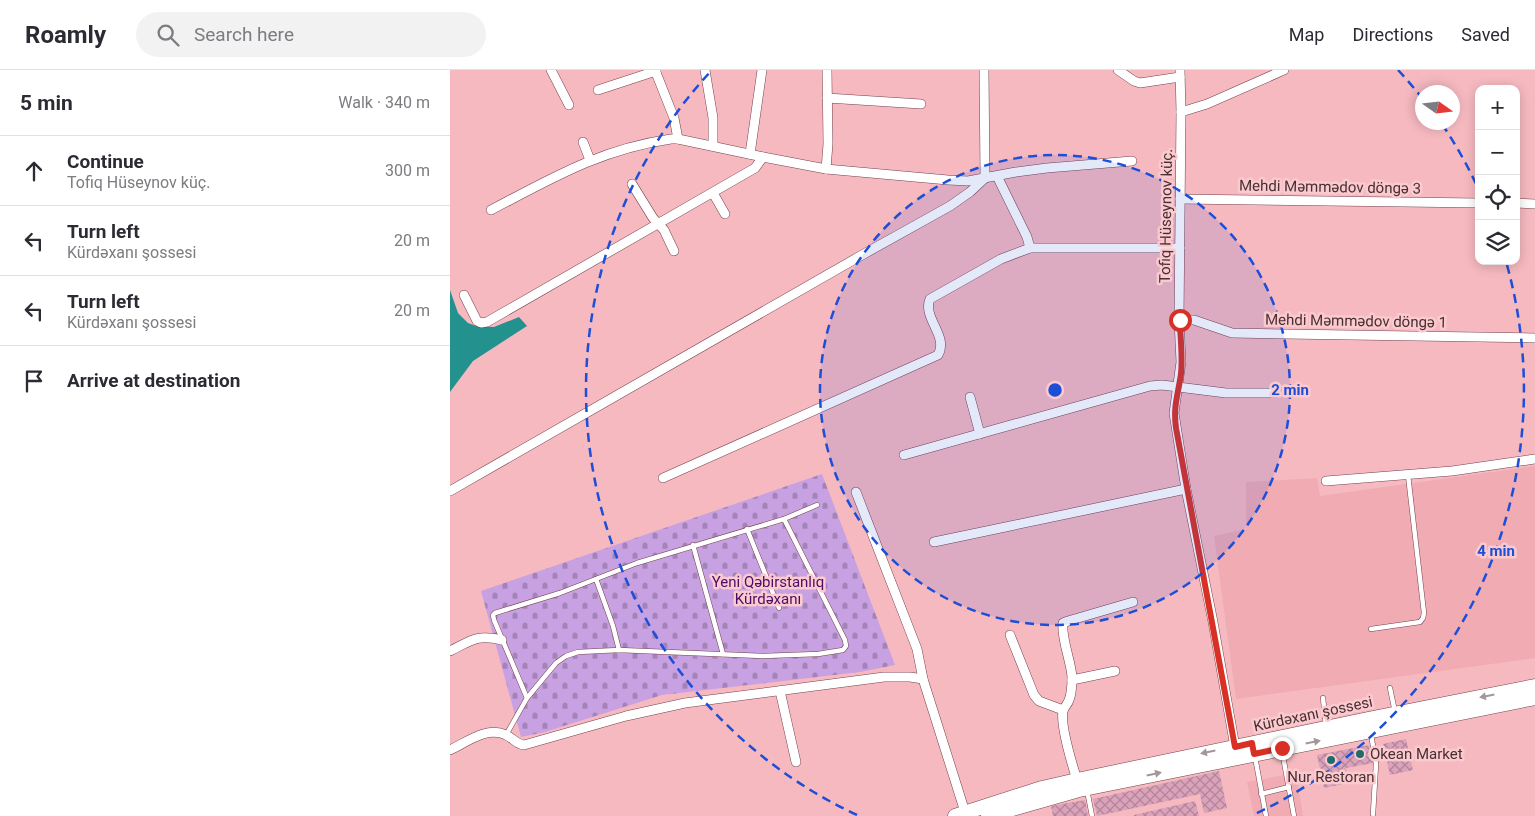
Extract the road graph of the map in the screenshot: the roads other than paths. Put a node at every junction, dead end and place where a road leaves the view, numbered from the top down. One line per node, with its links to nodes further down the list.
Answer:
1 (551, 70): 13 (street)
2 (705, 70): 17 (street)
3 (762, 70): 18 (street)
4 (827, 70): 11 (street)
5 (984, 70): 24 (street)
6 (1118, 70): 9 (street)
7 (1284, 70): 14 (street)
8 (655, 71): 10 (street); 15 (street)
9 (1180, 74): 14 (street, Tofiq Hüseynov küç.)
10 (598, 90)
11 (827, 98): 12 (street); 22 (street)
12 (921, 104)
13 (568, 105)
14 (1181, 112): 27 (street, Tofiq Hüseynov küç.)
15 (678, 139): 17 (street); 20 (street)
16 (583, 142): 20 (street)
17 (713, 146): 18 (street)
18 (750, 154): 19 (street)
19 (763, 157): 22 (street); 26 (street)
20 (590, 160): 31 (street)
21 (1132, 161): 23 (street)
22 (826, 169): 24 (street)
23 (998, 176): 24 (street); 34 (street)
24 (985, 178): 50 (street)
25 (632, 184): 33 (street)
26 (713, 192): 32 (street); 33 (street)
27 (1180, 199): 28 (street, Mehdi Məmmədov döngə 3); 35 (street, Tofiq Hüseynov küç.)
28 (1475, 203)
29 (1520, 204): 30 (street)
30 (1535, 204)
31 (491, 210)
32 (725, 214)
33 (659, 224): 36 (street); 37 (street)
34 (1030, 248): 35 (street); 47 (street)
35 (1180, 248): 38 (street, Tofiq Hüseynov küç.)
36 (674, 251)
37 (464, 295)
38 (1180, 320): 39 (street, Mehdi Məmmədov döngə 1); 40 (street, Tofiq Hüseynov küç.)
39 (1535, 338)
40 (1178, 388): 41 (street); 43 (street); 49 (street, Tofiq Hüseynov küç.)
41 (1275, 393)
42 (970, 397): 43 (street)
43 (980, 434): 44 (street)
44 (904, 455)
45 (1535, 459): 46 (street)
46 (1408, 475): 48 (street); 60 (lane)
47 (663, 478)
48 (1326, 482)
49 (1186, 489): 55 (street); 81 (street, Tofiq Hüseynov küç.)
50 (450, 491)
51 (856, 492): 67 (street)
52 (818, 505): 53 (lane)
53 (784, 519): 54 (lane); 65 (lane)
54 (747, 529): 56 (lane); 59 (lane)
55 (934, 542)
56 (693, 546): 57 (lane); 65 (lane)
57 (596, 579): 62 (lane); 63 (lane)
58 (1133, 602): 68 (street)
59 (779, 608)
60 (1371, 629)
61 (1010, 635): 75 (street)
62 (502, 640): 64 (street); 72 (lane)
63 (619, 650): 65 (lane); 72 (lane)
64 (450, 651)
65 (723, 654)
66 (1115, 670): 68 (street)
67 (923, 680): 71 (street); 88 (street)
68 (1072, 680): 75 (street)
69 (1535, 686): 76 (main road, Kürdəxanı şossesi, one-way to 76)
70 (1390, 688): 76 (lane)
71 (780, 691): 79 (street); 84 (street)
72 (527, 698): 79 (lane)
73 (1323, 698): 77 (lane)
74 (1535, 698): 78 (main road, Kürdəxanı şossesi)
75 (1063, 710): 85 (street)
76 (1395, 713): 77 (main road, Kürdəxanı şossesi)
77 (1326, 727): 80 (main road, Kürdəxanı şossesi)
78 (1370, 730): 80 (main road, Kürdəxanı şossesi, one-way to 78); 89 (lane)
79 (506, 735): 83 (street)
80 (1281, 743): 82 (main road, Kürdəxanı şossesi); 86 (lane)
81 (1235, 747): 82 (main road, Kürdəxanı şossesi); 85 (main road, Kürdəxanı şossesi, one-way to 85)
82 (1253, 748): 85 (main road, Kürdəxanı şossesi, one-way to 82); 87 (lane)
83 (450, 750)
84 (796, 762)
85 (1082, 784): 88 (main road, Kürdəxanı şossesi); 90 (main road, Kürdəxanı şossesi); 91 (lane)
86 (1289, 787): 87 (lane); 93 (lane)
87 (1262, 794): 92 (lane)
88 (960, 814)
89 (1372, 814)
90 (988, 816)
91 (1092, 816)
92 (1266, 816)
93 (1294, 816)

